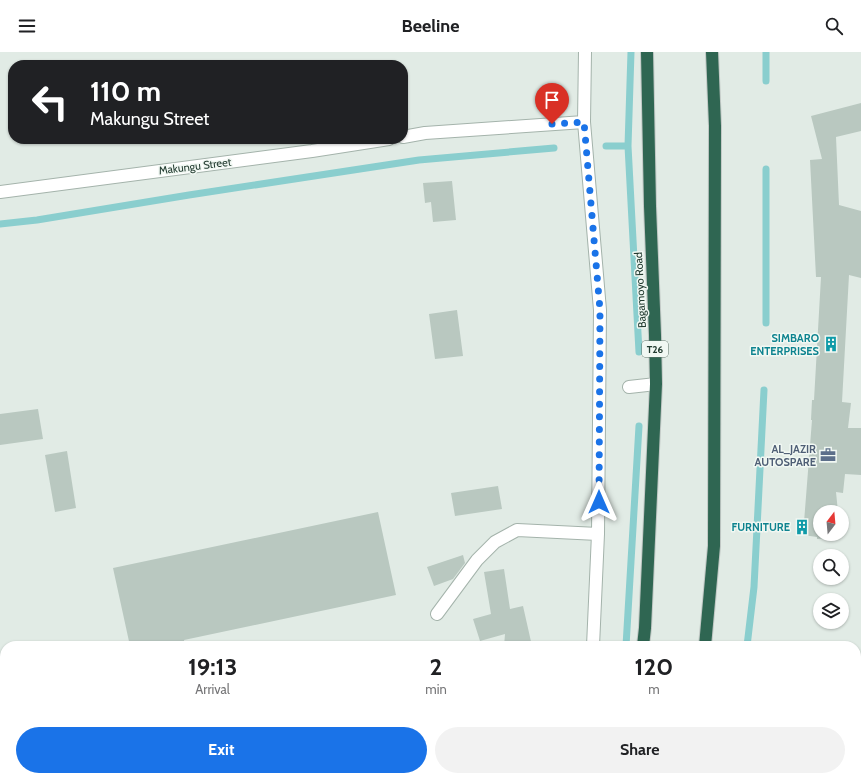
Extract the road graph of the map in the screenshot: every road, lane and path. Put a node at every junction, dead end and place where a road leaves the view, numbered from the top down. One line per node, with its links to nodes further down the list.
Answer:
1 (585, 52): 4 (street)
2 (647, 52): 8 (highway, Bagamoyo Road / T26)
3 (712, 52): 14 (highway)
4 (584, 122): 5 (street); 10 (street)
5 (408, 136)
6 (359, 144): 7 (street, Makungu Street)
7 (0, 192)
8 (656, 384): 9 (street); 13 (highway, Bagamoyo Road / T26)
9 (629, 387)
10 (598, 534): 11 (street); 12 (street)
11 (436, 614)
12 (593, 641)
13 (644, 641)
14 (705, 641)

